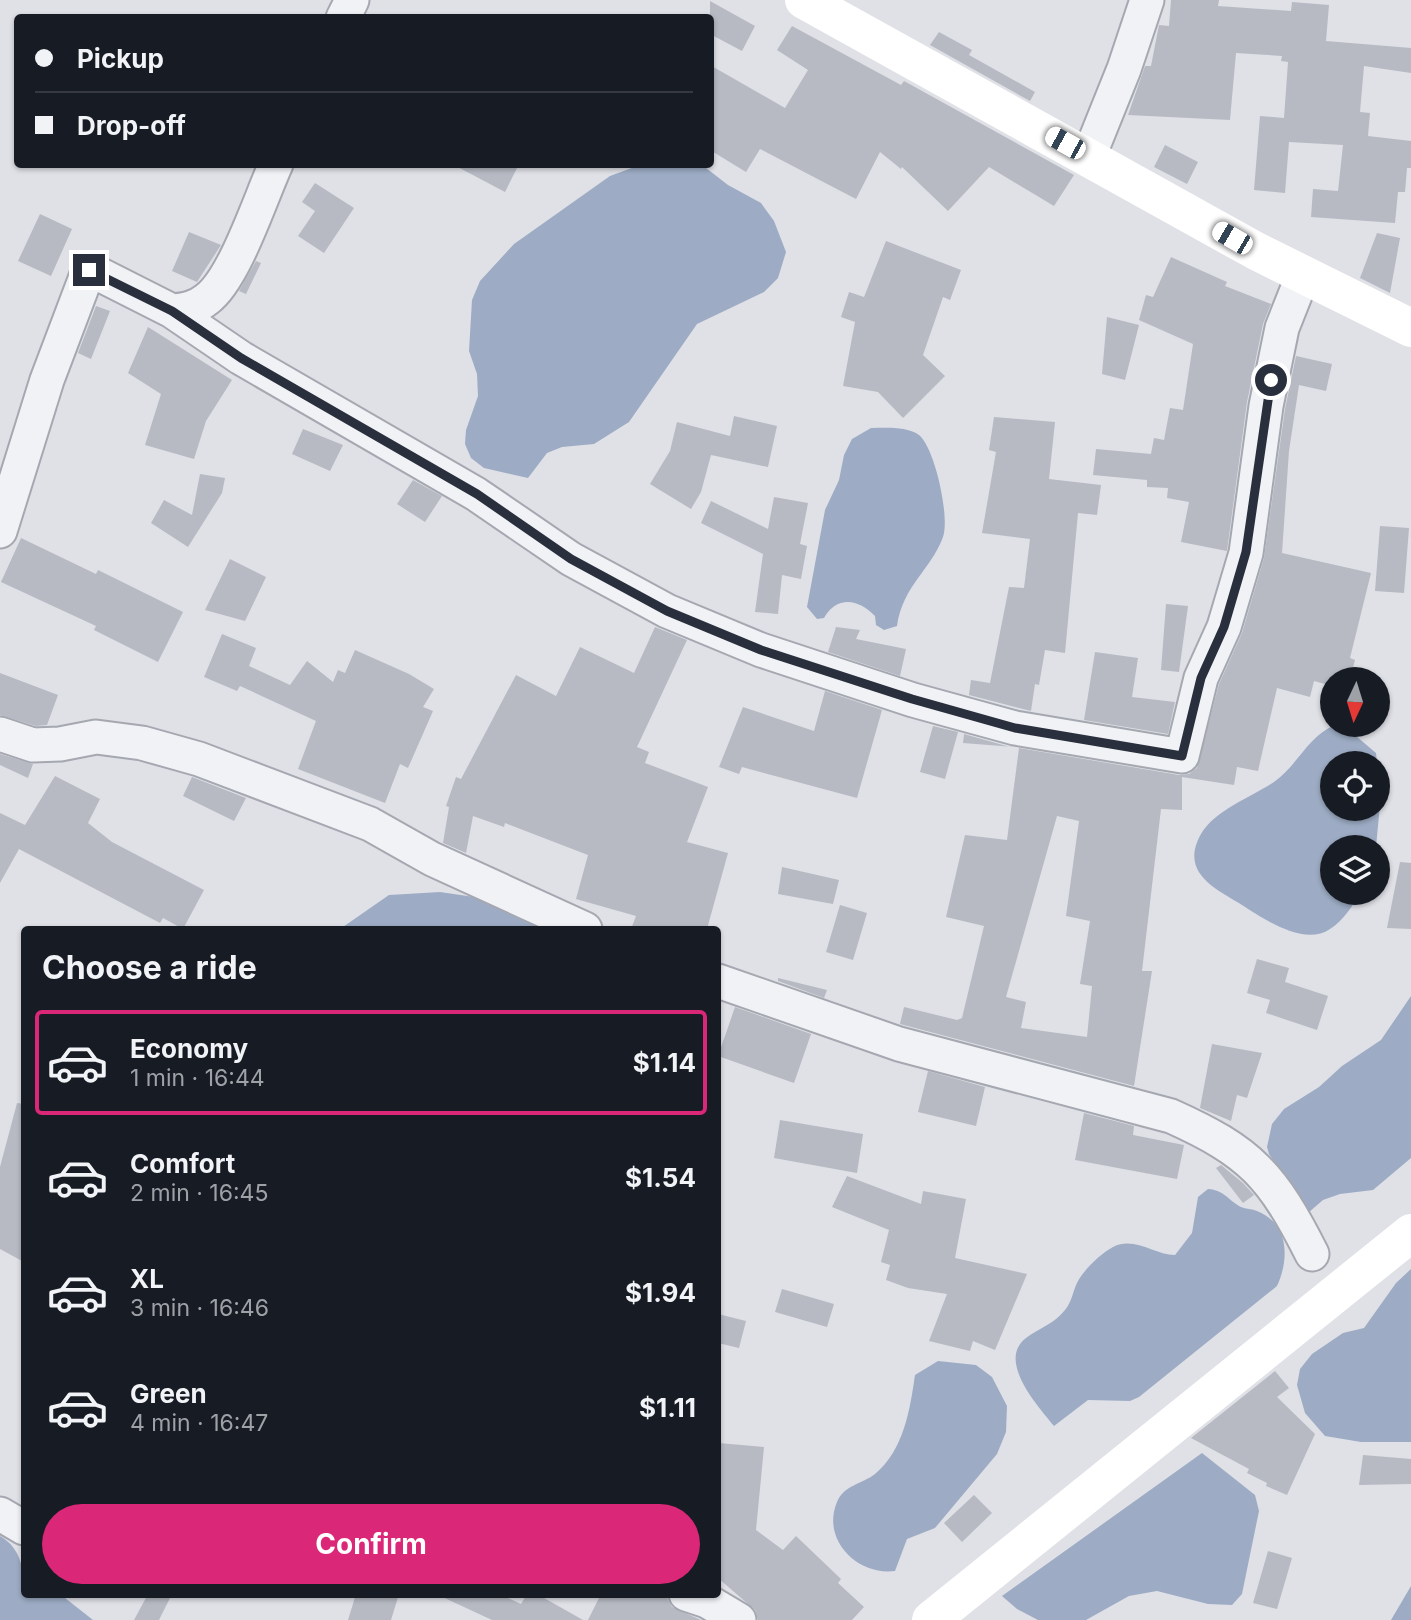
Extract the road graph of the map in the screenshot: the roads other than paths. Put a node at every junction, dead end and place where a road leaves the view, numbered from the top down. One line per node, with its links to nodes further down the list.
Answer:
1 (804, 0): 3 (street)
2 (1147, 0): 3 (street)
3 (1089, 156): 5 (street)
4 (273, 168): 6 (street)
5 (1303, 275): 6 (street); 7 (street)
6 (172, 311): 8 (street)
7 (1411, 328)
8 (0, 531)
9 (0, 734): 10 (street)
10 (578, 926)
11 (721, 982): 13 (street)
12 (1411, 1233): 18 (street)
13 (1312, 1254)
14 (0, 1514): 15 (street)
15 (21, 1526)
16 (698, 1598): 17 (street)
17 (739, 1620)
18 (931, 1620)

